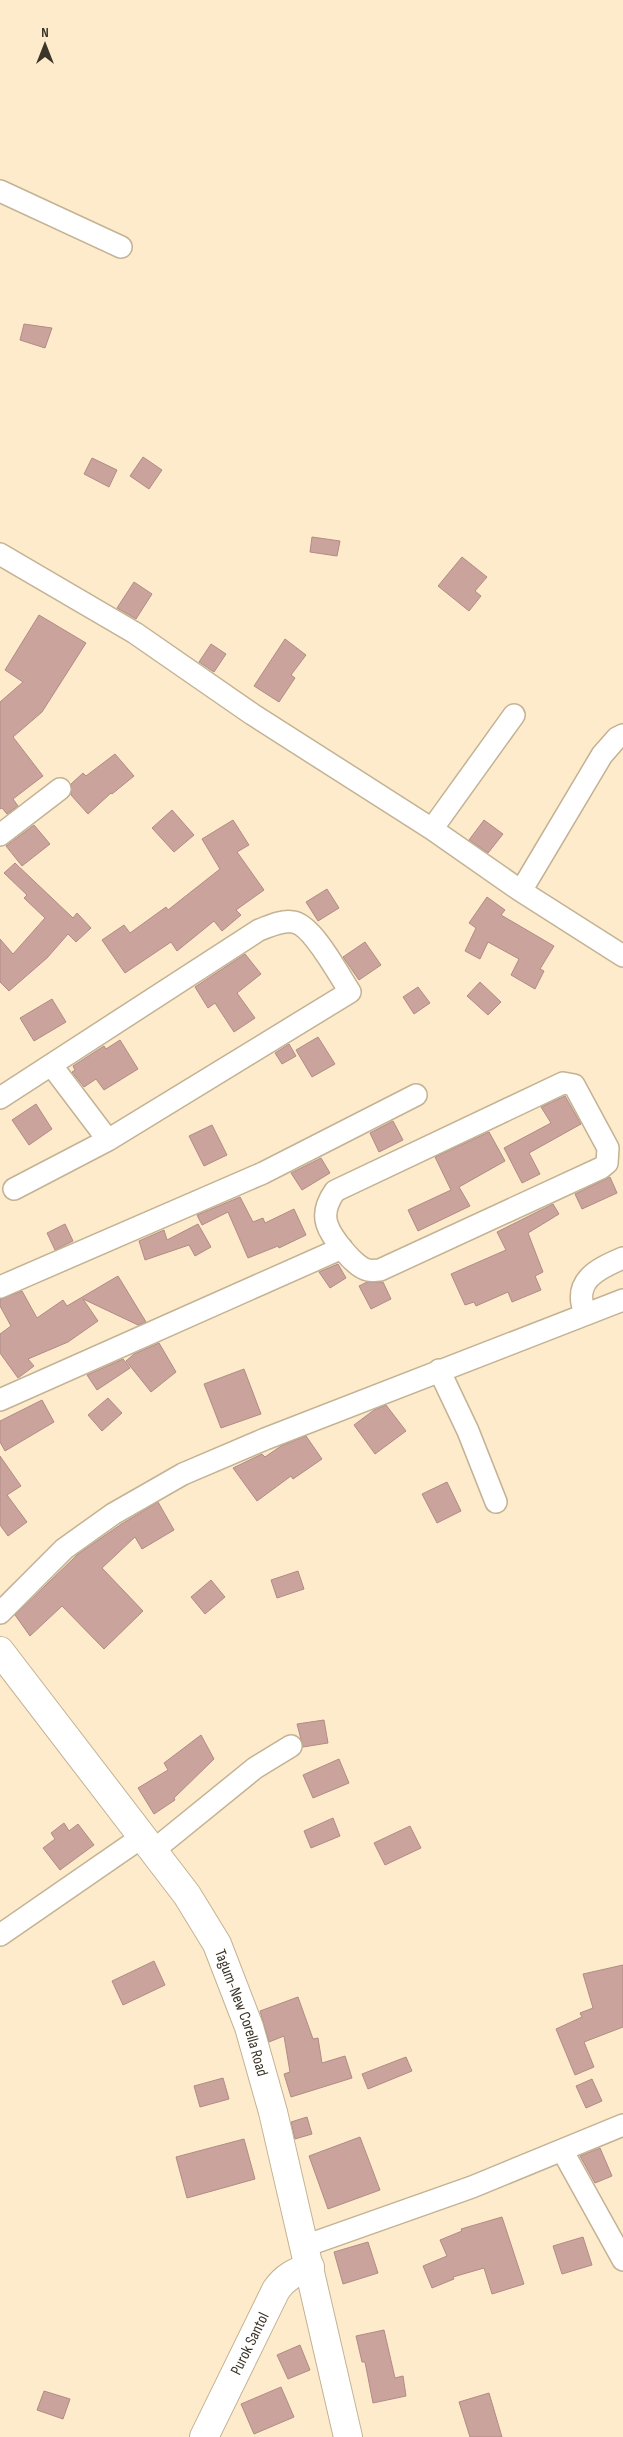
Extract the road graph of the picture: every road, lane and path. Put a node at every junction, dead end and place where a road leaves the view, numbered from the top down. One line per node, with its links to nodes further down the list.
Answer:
1 (0, 191): 2 (street)
2 (121, 247)
3 (0, 554): 7 (street)
4 (514, 715): 7 (street)
5 (623, 735): 9 (street)
6 (60, 789): 8 (street)
7 (432, 829): 9 (street)
8 (0, 835)
9 (521, 891): 10 (street)
10 (623, 956)
11 (52, 1066): 13 (street); 14 (street); 14 (street)
12 (416, 1095): 18 (street)
13 (0, 1098)
14 (108, 1140): 15 (street)
15 (14, 1190)
16 (342, 1248): 16 (street); 22 (street)
17 (623, 1258): 20 (street)
18 (0, 1287)
19 (623, 1300): 20 (street)
20 (585, 1313): 21 (street)
21 (439, 1370): 23 (street); 24 (street)
22 (0, 1400)
23 (496, 1502)
24 (0, 1614)
25 (0, 1650): 27 (main road, Tagum-New Corella Road)
26 (291, 1746): 27 (street)
27 (148, 1843): 28 (street); 31 (main road, Tagum-New Corella Road)
28 (0, 1935)
29 (623, 2125): 30 (street)
30 (562, 2150): 31 (street); 32 (street)
31 (308, 2256): 33 (main road, Purok Santol); 34 (main road, Tagum-New Corella Road)
32 (623, 2260)
33 (204, 2437)
34 (348, 2437)

